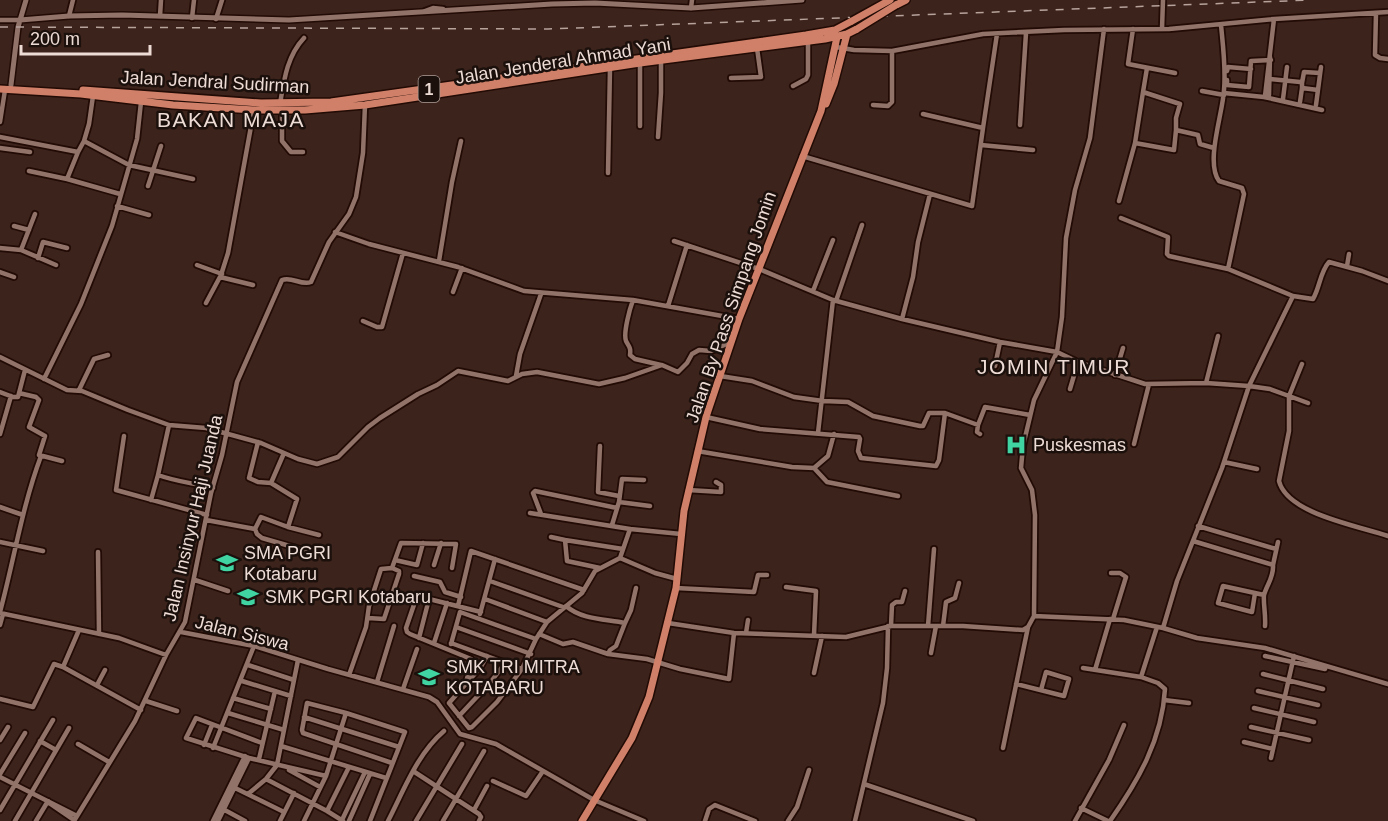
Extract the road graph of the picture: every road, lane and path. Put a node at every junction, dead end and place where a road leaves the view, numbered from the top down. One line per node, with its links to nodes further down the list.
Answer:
1 (26, 0): 26 (street)
2 (73, 0): 20 (street)
3 (161, 0): 21 (street)
4 (194, 0): 22 (street)
5 (222, 0): 23 (street)
6 (434, 0): 14 (street)
7 (692, 0): 15 (street)
8 (802, 0): 11 (street)
9 (906, 0): 13 (highway, Jalan Jenderal Ahmad Yani / 1)
10 (1163, 0): 30 (street)
11 (746, 2): 15 (street)
12 (649, 3): 15 (street); 16 (street)
13 (893, 3): 32 (highway, Jalan Jenderal Ahmad Yani / 1, bridge); 71 (highway, Jalan Jendral Sudirman / 1, bridge)
14 (433, 8): 16 (street); 17 (street)
15 (691, 8)
16 (448, 11): 17 (street)
17 (423, 12): 23 (street)
18 (1388, 12): 19 (street)
19 (1376, 13): 24 (street); 42 (street)
20 (69, 16): 21 (street); 26 (street)
21 (160, 16): 22 (street)
22 (192, 18): 23 (street)
23 (216, 19)
24 (1274, 19): 27 (street); 41 (street)
25 (0, 20): 26 (street)
26 (20, 20): 57 (street)
27 (1221, 24): 30 (street); 63 (street)
28 (1104, 29): 29 (street); 31 (street); 149 (street)
29 (1133, 29): 30 (street); 49 (street)
30 (1162, 29)
31 (1026, 33): 33 (street); 77 (street)
32 (847, 34): 34 (highway, Jalan Jenderal Ahmad Yani / 1); 39 (highway, Jalan By Pass Simpang Jomin)
33 (997, 34): 40 (street); 79 (street)
34 (837, 37): 36 (highway, Jalan Jenderal Ahmad Yani / 1); 39 (highway, Jalan By Pass Simpang Jomin)
35 (304, 38): 71 (street)
36 (825, 39): 37 (highway, Jalan Jenderal Ahmad Yani / 1); 45 (highway)
37 (808, 42): 38 (highway, Jalan Jenderal Ahmad Yani / 1); 56 (street)
38 (756, 48): 43 (highway, Jalan Jenderal Ahmad Yani / 1); 53 (street)
39 (840, 48): 40 (street); 45 (highway, Jalan By Pass Simpang Jomin); 74 (highway, Jalan By Pass Simpang Jomin)
40 (892, 51): 69 (street)
41 (1270, 59): 50 (street); 54 (street)
42 (1388, 59)
43 (661, 61): 44 (highway, Jalan Jenderal Ahmad Yani / 1); 82 (street)
44 (640, 63): 48 (highway, Jalan Jenderal Ahmad Yani / 1); 78 (street)
45 (832, 65): 74 (highway, Jalan By Pass Simpang Jomin)
46 (1287, 67): 54 (street)
47 (1321, 67): 52 (street)
48 (610, 68): 68 (highway, Jalan Jenderal Ahmad Yani / 1); 98 (street)
49 (1147, 68): 51 (street); 61 (street)
50 (1251, 69): 58 (street); 58 (street)
51 (1175, 73)
52 (1320, 73): 55 (street); 59 (street)
53 (731, 78)
54 (1285, 80): 55 (street); 65 (street)
55 (1302, 85): 59 (street); 67 (street)
56 (793, 86)
57 (4, 87): 64 (highway, Jalan Jenderal Ahmad Yani / 1); 71 (highway, Jalan Jendral Sudirman / 1); 76 (street)
58 (1249, 87): 62 (street)
59 (1318, 90): 70 (street)
60 (1202, 91): 63 (street)
61 (1143, 92): 80 (street); 85 (street)
62 (1248, 93)
63 (1224, 94): 73 (street); 89 (street)
64 (93, 96): 66 (highway, Jalan Jenderal Ahmad Yani / 1); 83 (street)
65 (1283, 99)
66 (141, 102): 72 (highway, Jalan Jenderal Ahmad Yani / 1); 95 (street)
67 (1300, 102)
68 (365, 105): 71 (highway, Jalan Jenderal Ahmad Yani / 1); 112 (street)
69 (873, 105)
70 (1316, 105)
71 (281, 107): 72 (highway, Jalan Jenderal Ahmad Yani / 1); 93 (street)
72 (254, 110): 130 (street)
73 (1322, 110)
74 (821, 111): 94 (highway, Jalan By Pass Simpang Jomin)
75 (923, 114): 79 (street)
76 (0, 122)
77 (1020, 125)
78 (640, 126)
79 (983, 128): 86 (street)
80 (1176, 130): 85 (street); 89 (street)
81 (0, 137): 92 (street)
82 (658, 137)
83 (84, 141): 92 (street); 95 (street)
84 (461, 141): 122 (street)
85 (1135, 143): 104 (street)
86 (981, 145): 90 (street); 103 (street)
87 (161, 146): 96 (street)
88 (0, 148): 91 (street)
89 (1214, 148): 128 (street)
90 (1033, 150)
91 (30, 152)
92 (78, 152): 99 (street)
93 (303, 152)
94 (802, 156): 103 (street); 127 (highway, Jalan By Pass Simpang Jomin)
95 (129, 165): 96 (street); 102 (street)
96 (154, 170): 100 (street); 101 (street)
97 (28, 171): 99 (street)
98 (608, 172)
99 (68, 179): 102 (street)
100 (193, 179)
101 (148, 186)
102 (120, 194): 105 (street)
103 (930, 194): 143 (street)
104 (1119, 201)
105 (117, 206): 107 (street); 160 (street)
106 (35, 214): 111 (street)
107 (149, 215)
108 (1121, 218): 128 (street)
109 (862, 225): 139 (street)
110 (14, 226): 111 (street)
111 (29, 230): 118 (street)
112 (335, 232): 119 (street); 180 (street, Jalan Insinyur Haji Juanda)
113 (833, 240): 134 (street)
114 (674, 241): 115 (street)
115 (687, 245): 127 (street); 141 (street)
116 (0, 248): 118 (street)
117 (67, 248): 121 (street)
118 (21, 250): 121 (street)
119 (404, 253): 122 (street); 144 (street)
120 (1349, 254): 125 (street)
121 (38, 258): 124 (street)
122 (439, 261): 126 (street)
123 (197, 265): 130 (street)
124 (56, 266)
125 (1347, 266): 132 (street); 137 (street)
126 (462, 268): 135 (street); 136 (street)
127 (759, 269): 134 (street); 142 (highway, Jalan By Pass Simpang Jomin)
128 (1228, 269): 137 (street)
129 (0, 272): 131 (street)
130 (221, 276): 133 (street); 140 (street)
131 (15, 277)
132 (1388, 281)
133 (253, 285)
134 (813, 291): 139 (street)
135 (453, 292)
136 (541, 294): 138 (street); 158 (street)
137 (1293, 296): 163 (street)
138 (633, 300): 141 (street); 154 (street)
139 (835, 300): 143 (street); 170 (street)
140 (206, 303)
141 (668, 306): 142 (street)
142 (739, 319): 146 (highway, Jalan By Pass Simpang Jomin)
143 (902, 319): 147 (street)
144 (363, 321)
145 (1218, 336): 161 (street)
146 (731, 342): 154 (street); 159 (highway, Jalan By Pass Simpang Jomin)
147 (1000, 342): 149 (street); 155 (street)
148 (1123, 348): 157 (street)
149 (1057, 352): 152 (street); 173 (street)
150 (108, 355): 165 (street)
151 (0, 357): 156 (street)
152 (1078, 362): 157 (street); 164 (street)
153 (1302, 364): 169 (street)
154 (662, 365): 158 (street)
155 (995, 366)
156 (25, 370): 160 (street); 167 (street)
157 (1115, 375): 162 (street)
158 (516, 376): 187 (street)
159 (720, 376): 170 (street); 174 (highway, Jalan By Pass Simpang Jomin)
160 (44, 379): 165 (street)
161 (1206, 383): 162 (street); 163 (street)
162 (1149, 384): 184 (street)
163 (1249, 387): 169 (street); 190 (street)
164 (1070, 389)
165 (79, 390): 176 (street)
166 (0, 392): 168 (street)
167 (19, 393): 168 (street); 188 (street)
168 (11, 396): 178 (street)
169 (1289, 396): 171 (street); 217 (street)
170 (820, 401): 172 (street); 177 (street)
171 (1308, 403)
172 (945, 413): 175 (street); 181 (street)
173 (1030, 414): 175 (street); 265 (street)
174 (706, 417): 177 (street); 186 (highway, Jalan By Pass Simpang Jomin)
175 (978, 424): 179 (street)
176 (169, 425): 180 (street); 193 (street)
177 (818, 433): 181 (street)
178 (0, 434)
179 (980, 434)
180 (226, 435): 183 (street); 197 (street, Jalan Insinyur Haji Juanda)
181 (834, 435): 191 (street)
182 (124, 436): 201 (street)
183 (258, 442): 187 (street); 196 (street)
184 (1134, 444)
185 (600, 446): 199 (street)
186 (697, 451): 191 (street); 198 (highway, Jalan By Pass Simpang Jomin)
187 (284, 453): 196 (street)
188 (40, 456): 189 (street); 208 (street)
189 (62, 461)
190 (1224, 462): 192 (street); 211 (street)
191 (814, 468): 200 (street)
192 (1257, 469)
193 (158, 475): 197 (street); 201 (street)
194 (644, 480): 199 (street)
195 (716, 482): 198 (street)
196 (272, 483): 212 (street)
197 (213, 488): 209 (street, Jalan Insinyur Haji Juanda)
198 (688, 490): 215 (highway, Jalan By Pass Simpang Jomin)
199 (620, 496): 202 (street)
200 (898, 496)
201 (151, 500): 209 (street)
202 (619, 502): 203 (street); 205 (street)
203 (650, 506)
204 (0, 507): 208 (street)
205 (617, 508): 207 (street); 210 (street)
206 (530, 513): 207 (street)
207 (541, 514): 210 (street)
208 (23, 515): 225 (street)
209 (206, 518): 213 (street); 244 (street, Jalan Insinyur Haji Juanda)
210 (612, 525): 214 (street)
211 (1198, 526): 220 (street); 228 (street)
212 (288, 527): 213 (street); 216 (street)
213 (255, 529): 229 (street)
214 (630, 529): 215 (street); 226 (street)
215 (681, 534): 243 (highway, Jalan By Pass Simpang Jomin)
216 (319, 535)
217 (1388, 536)
218 (551, 537): 219 (street)
219 (565, 540): 226 (street); 239 (street)
220 (1192, 541): 236 (street); 282 (street)
221 (0, 542): 225 (street)
222 (1278, 542): 228 (street)
223 (423, 543): 224 (street); 234 (street); 234 (street)
224 (441, 543): 235 (street); 238 (street)
225 (17, 546): 230 (street); 248 (street)
226 (623, 549): 232 (street)
227 (934, 549): 275 (street)
228 (1276, 549): 236 (street)
229 (307, 550)
230 (43, 551)
231 (98, 552): 287 (street)
232 (620, 558): 239 (street); 243 (street)
233 (495, 559): 245 (street); 252 (street); 257 (street)
234 (395, 560): 237 (street)
235 (434, 565)
236 (1273, 565): 256 (street)
237 (392, 568): 266 (street); 266 (street)
238 (452, 568)
239 (600, 568): 252 (street)
240 (1111, 573): 267 (street)
241 (767, 575): 251 (street)
242 (414, 576): 257 (street)
243 (677, 579): 251 (highway, Jalan By Pass Simpang Jomin)
244 (195, 580): 253 (street); 284 (street, Jalan Insinyur Haji Juanda)
245 (490, 581): 259 (street); 261 (street)
246 (0, 584): 248 (street)
247 (959, 584): 277 (street)
248 (7, 586): 263 (street)
249 (786, 587): 288 (street)
250 (636, 588): 270 (street)
251 (676, 588): 271 (highway, Jalan By Pass Simpang Jomin)
252 (584, 590): 261 (street)
253 (228, 591)
254 (905, 591): 274 (street)
255 (1255, 593): 255 (street); 256 (street)
256 (1264, 595): 278 (street)
257 (461, 597): 262 (street)
258 (429, 599): 260 (street); 291 (street); 291 (street)
259 (485, 599): 264 (street); 269 (street)
260 (447, 603): 262 (street); 292 (street)
261 (565, 607): 269 (street); 270 (street)
262 (460, 608): 264 (street); 279 (street)
263 (1, 613): 272 (street); 283 (street)
264 (480, 615): 290 (street)
265 (1034, 616): 267 (street); 280 (street)
266 (368, 618): 317 (street)
267 (1111, 619): 281 (street); 314 (street)
268 (748, 620): 286 (street)
269 (547, 622): 290 (street)
270 (625, 623): 299 (street)
271 (668, 623): 285 (street); 306 (highway, Jalan By Pass Simpang Jomin)
272 (0, 625)
273 (394, 626): 322 (street)
274 (890, 626): 275 (street); 289 (street); 397 (street)
275 (928, 626): 276 (street)
276 (936, 626): 277 (street); 297 (street)
277 (943, 626): 280 (street)
278 (1265, 626)
279 (456, 627): 293 (street); 298 (street)
280 (1028, 627): 324 (street)
281 (1157, 627): 282 (street); 318 (street)
282 (1163, 628): 303 (street)
283 (79, 630): 287 (street); 309 (street)
284 (181, 632): 294 (street, Jalan Siswa); 300 (street, Jalan Insinyur Haji Juanda)
285 (734, 633): 286 (street); 306 (street)
286 (746, 633): 288 (street)
287 (99, 634): 300 (street)
288 (814, 635): 289 (street)
289 (822, 636): 315 (street)
290 (538, 637): 298 (street); 299 (street)
291 (419, 638): 292 (street)
292 (435, 643): 296 (street)
293 (451, 643): 296 (street); 301 (street)
294 (254, 646): 304 (street, Jalan Siswa); 308 (street)
295 (417, 649): 328 (street)
296 (450, 650): 323 (street)
297 (931, 653)
298 (531, 654): 311 (street)
299 (608, 654): 306 (street)
300 (166, 655): 337 (street, Jalan Insinyur Haji Juanda)
301 (487, 656): 305 (street); 323 (street)
302 (1265, 656): 307 (street)
303 (1294, 656): 307 (street); 325 (street)
304 (297, 660): 317 (street, Jalan Siswa); 319 (street)
305 (504, 663): 311 (street); 347 (street)
306 (659, 663): 407 (highway, Jalan By Pass Simpang Jomin)
307 (1293, 663): 312 (street); 321 (street)
308 (248, 665): 319 (street); 320 (street)
309 (63, 667): 326 (street); 335 (street)
310 (1083, 668): 314 (street)
311 (522, 669): 347 (street)
312 (1325, 669)
313 (105, 670): 326 (street)
314 (1095, 670): 318 (street)
315 (814, 674)
316 (1263, 674): 321 (street)
317 (350, 675): 322 (street, Jalan Siswa)
318 (1141, 677): 336 (street)
319 (294, 680): 332 (street)
320 (242, 681): 330 (street); 333 (street)
321 (1288, 681): 327 (street); 334 (street)
322 (377, 682): 328 (street, Jalan Siswa)
323 (465, 684): 347 (street)
324 (1016, 684): 329 (street); 375 (street)
325 (1388, 684)
326 (98, 685): 342 (street)
327 (1323, 688)
328 (403, 689): 390 (street, Jalan Siswa)
329 (1041, 690): 329 (street)
330 (275, 691): 332 (street); 341 (street)
331 (1258, 691): 334 (street)
332 (291, 696): 359 (street)
333 (233, 698): 341 (street); 344 (street)
334 (1284, 698): 339 (street); 346 (street)
335 (0, 699)
336 (1164, 700): 338 (street); 439 (street)
337 (146, 701): 342 (street, Jalan Insinyur Haji Juanda); 343 (street)
338 (1189, 703)
339 (1318, 705)
340 (1254, 708): 346 (street)
341 (271, 709): 353 (street)
342 (141, 710): 383 (street, Jalan Insinyur Haji Juanda)
343 (177, 711)
344 (228, 713): 353 (street); 358 (street)
345 (346, 713): 348 (street); 357 (street); 373 (street)
346 (1281, 715): 350 (street); 362 (street)
347 (459, 716)
348 (304, 717): 357 (street); 371 (street)
349 (53, 720): 365 (street)
350 (1314, 722)
351 (212, 725): 358 (street); 370 (street); 370 (street)
352 (1124, 725): 411 (street)
353 (268, 726): 359 (street); 367 (street)
354 (8, 727): 363 (street)
355 (1251, 727): 362 (street)
356 (69, 728): 377 (street)
357 (342, 728): 371 (street); 373 (street)
358 (221, 729): 367 (street); 374 (street)
359 (284, 730): 372 (street)
360 (444, 731): 389 (street)
361 (25, 733): 392 (street)
362 (1277, 733): 364 (street); 376 (street)
363 (0, 740)
364 (1309, 740)
365 (40, 741): 377 (street); 398 (street)
366 (1244, 742): 376 (street)
367 (262, 743): 381 (street)
368 (78, 744): 383 (street)
369 (462, 744): 402 (street)
370 (204, 745): 374 (street)
371 (337, 745): 382 (street); 384 (street)
372 (281, 746): 382 (street); 385 (street)
373 (399, 747): 384 (street)
374 (213, 748): 379 (street)
375 (1003, 748)
376 (1273, 749): 380 (street)
377 (56, 750): 404 (street)
378 (484, 751): 406 (street)
379 (247, 757): 381 (street); 400 (street)
380 (1271, 758)
381 (259, 759): 385 (street)
382 (331, 761): 387 (street); 393 (street)
383 (110, 762): 416 (street, Jalan Insinyur Haji Juanda)
384 (392, 763): 394 (street)
385 (276, 765): 386 (street); 395 (street)
386 (283, 767): 393 (street); 401 (street)
387 (349, 767): 391 (street); 413 (street)
388 (808, 770): 435 (street)
389 (413, 771): 402 (street); 427 (street)
390 (543, 771): 396 (street); 407 (street, Jalan Siswa)
391 (367, 773): 394 (street); 418 (street); 425 (street)
392 (0, 775): 398 (street)
393 (326, 776): 401 (street)
394 (386, 778): 426 (street)
395 (266, 779): 403 (street); 405 (street)
396 (493, 781)
397 (864, 784): 436 (street); 437 (street)
398 (14, 786): 404 (street); 412 (street)
399 (487, 786): 414 (street)
400 (233, 787): 405 (street); 410 (street)
401 (320, 787): 409 (street)
402 (436, 787): 406 (street); 428 (street)
403 (294, 793): 409 (street); 415 (street)
404 (31, 794): 408 (street); 419 (street)
405 (248, 794): 415 (street)
406 (456, 800): 414 (street); 429 (street)
407 (594, 800): 431 (highway, Jalan By Pass Simpang Jomin); 432 (street, Jalan Siswa)
408 (48, 802): 416 (street); 420 (street)
409 (313, 803): 413 (street); 417 (street)
410 (222, 808): 421 (street); 422 (street); 423 (street)
411 (1081, 808): 438 (street); 439 (street)
412 (0, 810)
413 (327, 810): 418 (street)
414 (474, 810): 430 (street)
415 (284, 812): 424 (street)
416 (75, 819)
417 (307, 820)
418 (343, 820)
419 (15, 821)
420 (36, 821)
421 (213, 821)
422 (218, 821)
423 (245, 821)
424 (280, 821)
425 (349, 821)
426 (370, 821)
427 (388, 821)
428 (416, 821)
429 (443, 821)
430 (479, 821)
431 (582, 821)
432 (644, 821)
433 (705, 821): 434 (street)
434 (755, 821)
435 (788, 821)
436 (855, 821)
437 (973, 821)
438 (1075, 821)
439 (1109, 821)

